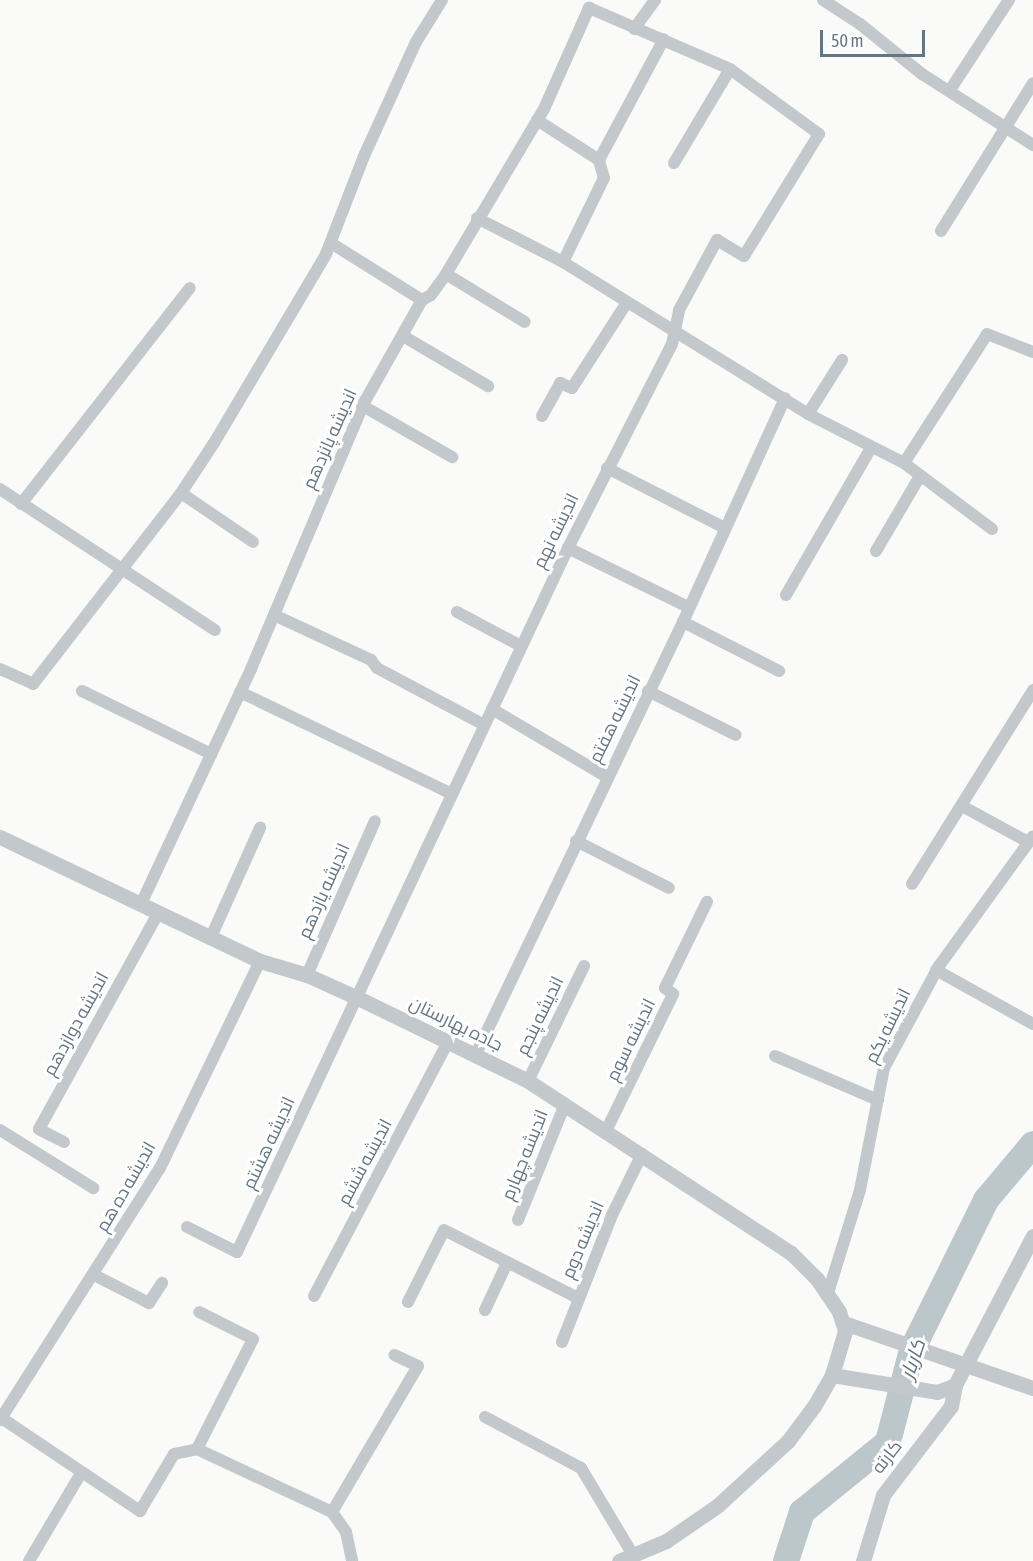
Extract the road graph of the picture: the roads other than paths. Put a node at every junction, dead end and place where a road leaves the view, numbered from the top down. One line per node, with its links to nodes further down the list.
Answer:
1 (442, 0): 18 (street)
2 (655, 0): 6 (street)
3 (823, 0): 10 (street)
4 (1009, 0): 10 (street)
5 (588, 4): 6 (street); 11 (street, اندیشه پانزدهم)
6 (634, 29): 7 (street)
7 (664, 39): 8 (street); 14 (street)
8 (730, 69): 15 (street); 25 (street, اندیشه نهم)
9 (1033, 83): 12 (street)
10 (950, 90): 12 (street)
11 (537, 120): 14 (street); 16 (street, اندیشه پانزدهم)
12 (1005, 129): 13 (street); 17 (street)
13 (1033, 145)
14 (599, 160): 19 (street)
15 (674, 163)
16 (477, 218): 19 (street); 20 (street, اندیشه پانزدهم)
17 (941, 231)
18 (331, 243): 22 (street); 40 (street)
19 (563, 262): 23 (street)
20 (446, 274): 22 (street, اندیشه پانزدهم); 24 (street)
21 (190, 288): 41 (street)
22 (422, 300): 26 (street, اندیشه پانزدهم)
23 (626, 304): 25 (street); 33 (street)
24 (525, 322)
25 (677, 334): 30 (street); 37 (street, اندیشه نهم)
26 (403, 336): 29 (street); 31 (street, اندیشه پانزدهم)
27 (1033, 352): 36 (street)
28 (842, 360): 32 (street)
29 (488, 386)
30 (785, 398): 32 (street); 42 (street, اندیشه هفتم)
31 (363, 406): 35 (street); 51 (street, اندیشه پانزدهم)
32 (808, 414): 34 (street)
33 (542, 416)
34 (871, 448): 36 (street); 48 (street)
35 (452, 457)
36 (904, 463): 38 (street)
37 (607, 468): 42 (street); 45 (street, اندیشه نهم)
38 (920, 476): 43 (street); 46 (street)
39 (0, 489): 41 (street)
40 (181, 493): 44 (street); 47 (street)
41 (21, 504): 47 (street)
42 (725, 528): 49 (street, اندیشه هفتم)
43 (992, 529)
44 (253, 542)
45 (568, 548): 49 (street); 54 (street, اندیشه نهم)
46 (876, 551)
47 (124, 567): 53 (street); 55 (street)
48 (786, 595)
49 (688, 608): 52 (street, اندیشه هفتم)
50 (457, 612): 54 (street)
51 (274, 615): 60 (street, اندیشه پانزدهم); 62 (street)
52 (683, 622): 56 (street); 59 (street, اندیشه هفتم)
53 (214, 630)
54 (522, 646): 61 (street, اندیشه نهم)
55 (0, 669)
56 (779, 671)
57 (1033, 690): 67 (street)
58 (82, 691): 64 (street)
59 (648, 691): 63 (street); 65 (street, اندیشه هفتم)
60 (240, 692): 64 (street, اندیشه پانزدهم); 66 (street)
61 (492, 709): 62 (street, اندیشه نهم); 65 (street)
62 (484, 725): 66 (street, اندیشه نهم)
63 (736, 735)
64 (211, 754): 76 (street, اندیشه پانزدهم)
65 (606, 777): 72 (street, اندیشه هفتم)
66 (452, 794): 83 (street, اندیشه نهم)
67 (962, 806): 71 (street); 73 (street)
68 (375, 821): 82 (street, اندیشه یازدهم)
69 (260, 828): 78 (street)
70 (0, 837): 76 (street, جاده بهارستان)
71 (1031, 839): 81 (street, اندیشه یکم)
72 (576, 841): 74 (street); 86 (street, اندیشه هفتم)
73 (912, 884)
74 (669, 888)
75 (708, 902): 92 (street, اندیشه سوم)
76 (141, 904): 77 (street, جاده بهارستان)
77 (159, 912): 78 (street, جاده بهارستان); 93 (street, اندیشه دوازدهم)
78 (211, 937): 79 (street, جاده بهارستان)
79 (260, 961): 82 (street, جاده بهارستان); 100 (street, اندیشه ده هم)
80 (584, 966): 88 (street, اندیشه پنجم)
81 (936, 970): 84 (street); 89 (street, اندیشه یکم)
82 (307, 975): 83 (street, جاده بهارستان)
83 (358, 998): 85 (street, جاده بهارستان); 97 (street, اندیشه هشتم)
84 (1033, 1024)
85 (447, 1044): 86 (street, جاده بهارستان); 102 (street, اندیشه ششم)
86 (475, 1056): 88 (street, جاده بهارستان)
87 (775, 1056): 89 (street)
88 (528, 1081): 90 (street, جاده بهارستان)
89 (878, 1100): 103 (street, اندیشه یکم)
90 (565, 1104): 92 (street, جاده بهارستان); 96 (street, اندیشه چهارم)
91 (0, 1130): 95 (street)
92 (605, 1133): 94 (street, جاده بهارستان)
93 (64, 1142)
94 (642, 1154): 103 (street, جاده بهارستان); 104 (street, اندیشه دوم)
95 (93, 1188)
96 (518, 1220)
97 (187, 1227)
98 (1033, 1236): 111 (street, کارته)
99 (507, 1263): 104 (street); 105 (street); 106 (street)
100 (94, 1275): 101 (street); 116 (street, اندیشه ده هم)
101 (162, 1283)
102 (314, 1296)
103 (827, 1296): 108 (street, جاده بهارستان)
104 (578, 1298): 109 (street, اندیشه دوم)
105 (408, 1302)
106 (485, 1310)
107 (199, 1312): 117 (street)
108 (844, 1323): 111 (street); 112 (street)
109 (562, 1342)
110 (394, 1355): 119 (street)
111 (964, 1365): 113 (street, کارته); 114 (street)
112 (832, 1375): 113 (street); 120 (street)
113 (955, 1385): 123 (street, کارته)
114 (1033, 1389)
115 (485, 1417): 120 (street)
116 (0, 1418): 118 (street)
117 (197, 1449): 118 (street); 119 (street)
118 (81, 1473): 121 (street)
119 (332, 1512): 122 (street)
120 (626, 1558)
121 (29, 1561)
122 (352, 1561)
123 (863, 1561)

